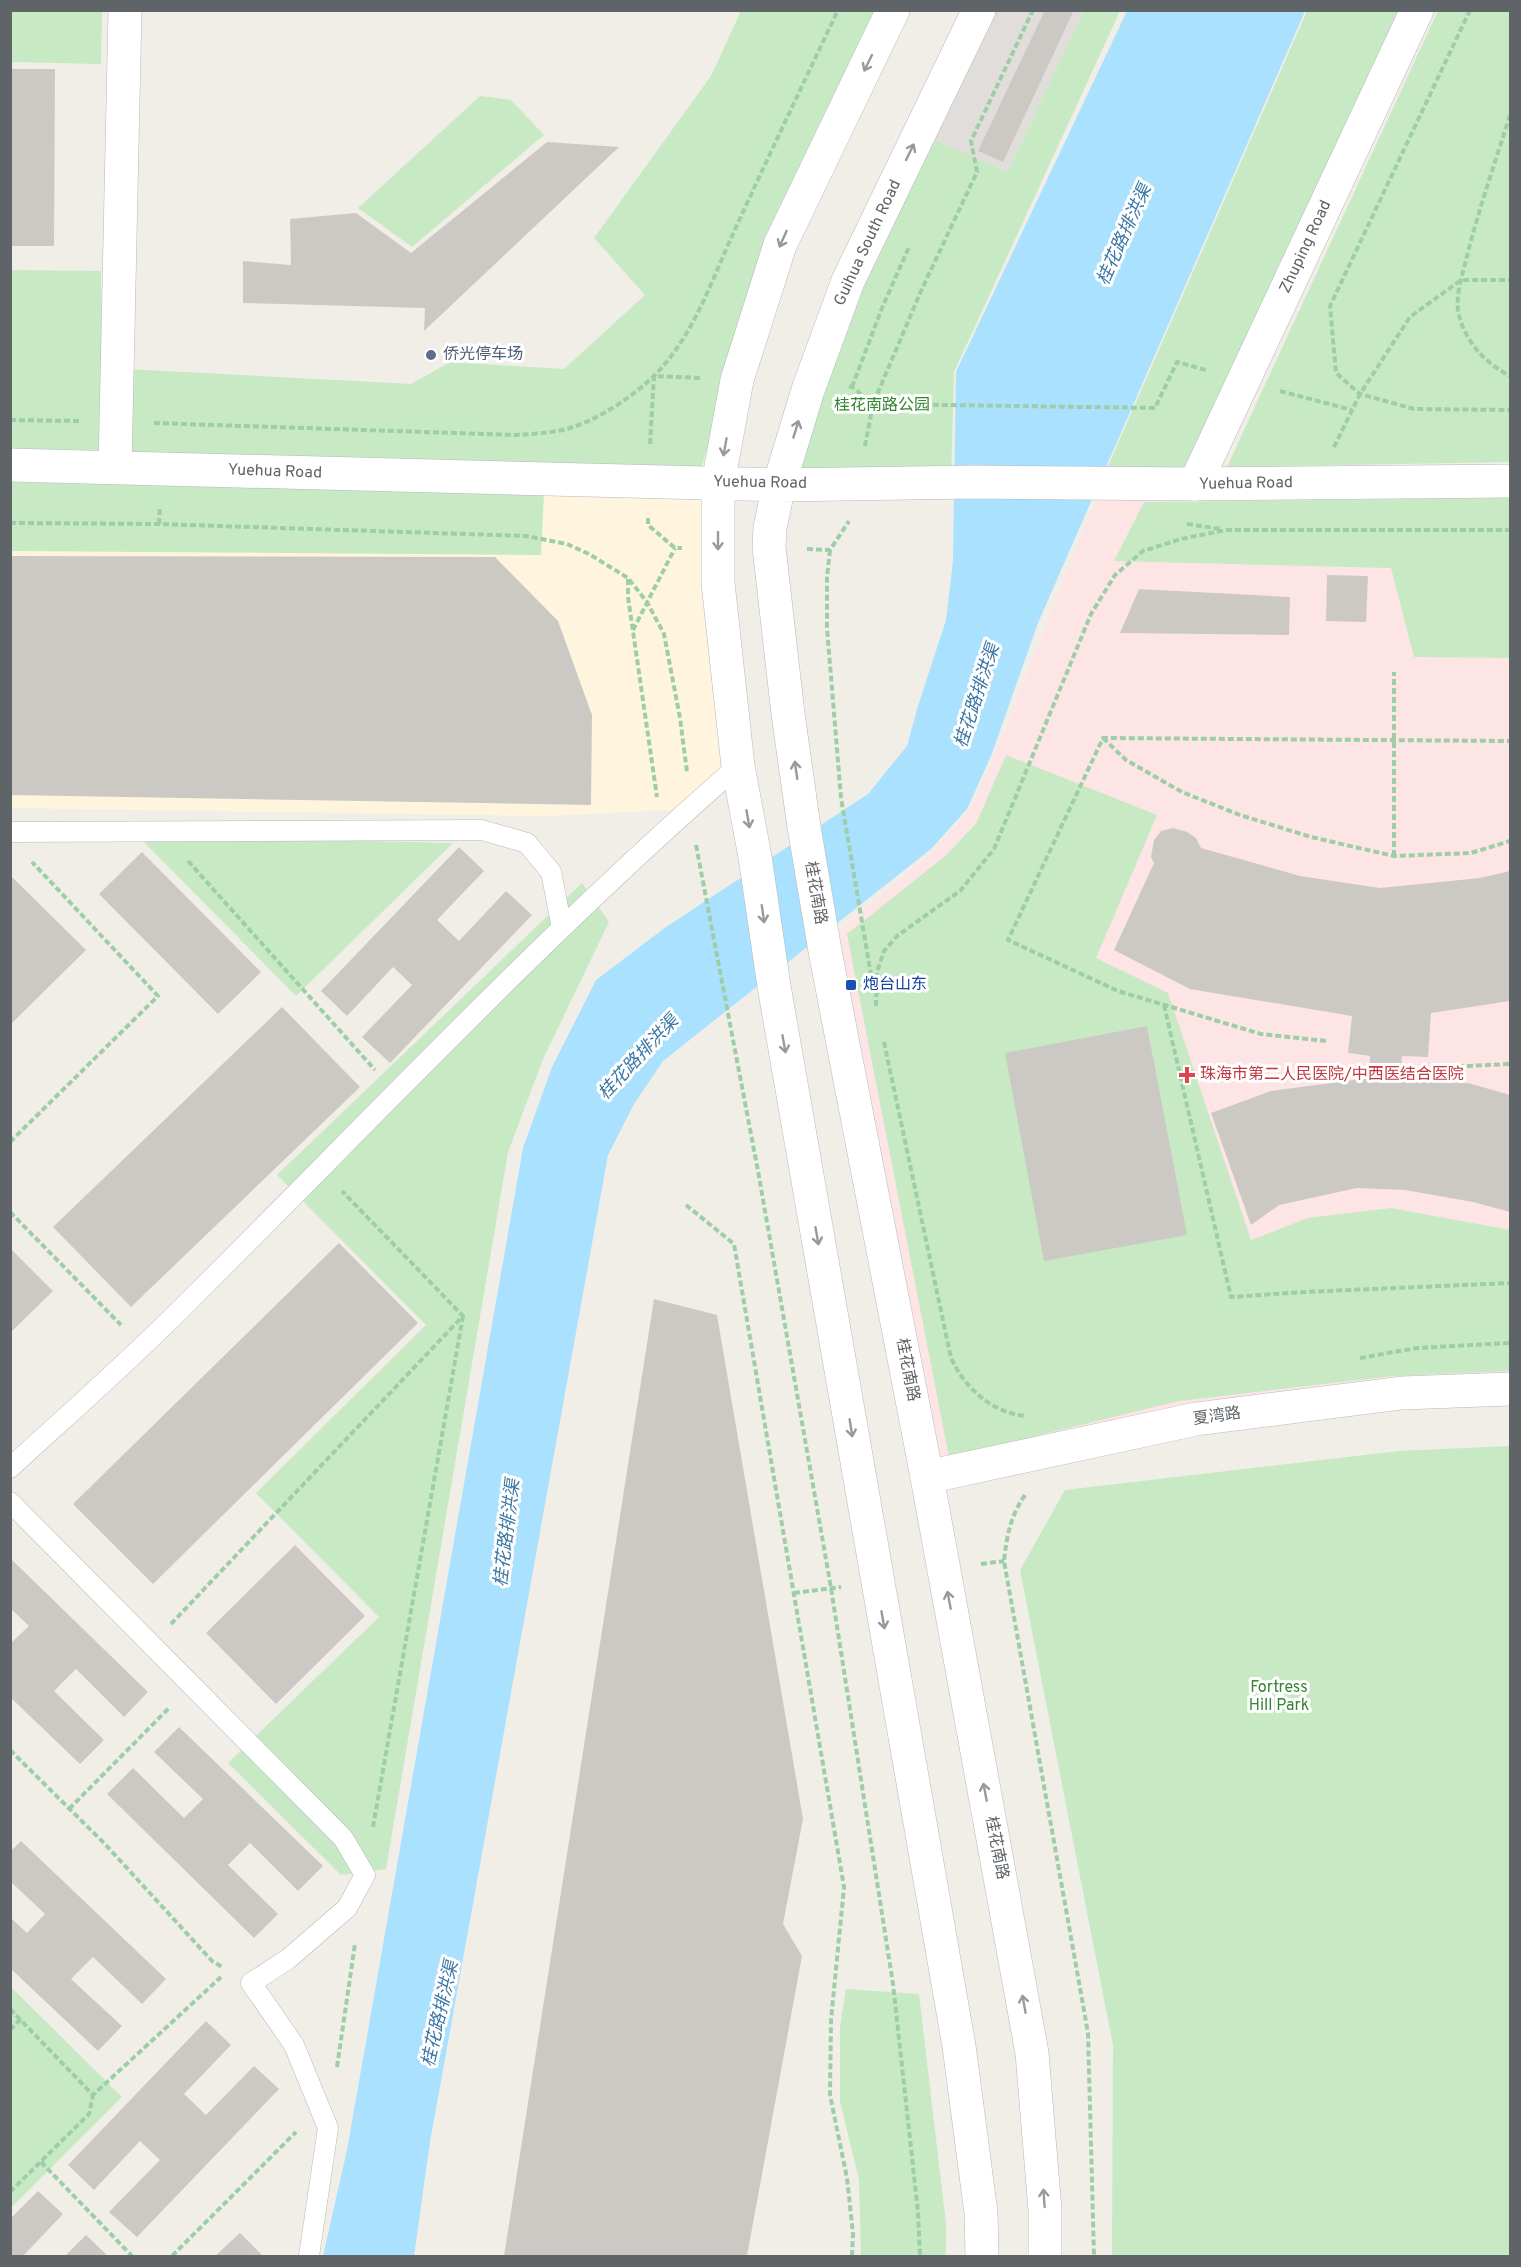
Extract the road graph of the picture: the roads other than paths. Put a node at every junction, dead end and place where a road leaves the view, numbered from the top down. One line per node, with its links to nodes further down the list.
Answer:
1 (125, 10): 6 (main road)
2 (893, 10): 8 (main road, one-way to 8)
3 (978, 10): 10 (main road, Guihua South Road, one-way to 3)
4 (1417, 10): 9 (main road, Zhuping Road)
5 (10, 465): 6 (main road, Yuehua Road)
6 (115, 467): 8 (main road, Yuehua Road)
7 (1510, 481): 9 (main road, Yuehua Road)
8 (718, 483): 10 (main road, Yuehua Road); 11 (main road, one-way to 11)
9 (1195, 484): 10 (main road, Yuehua Road)
10 (779, 485): 16 (main road, 桂花南路, one-way to 10)
11 (738, 766): 13 (lane); 19 (main road, one-way to 19)
12 (10, 832): 13 (lane)
13 (562, 928): 15 (lane)
14 (1510, 1389): 16 (main road, 夏湾路)
15 (10, 1468)
16 (927, 1477): 20 (main road, 桂花南路, one-way to 16)
17 (10, 1502): 18 (lane)
18 (309, 2256)
19 (982, 2256)
20 (1045, 2256)

